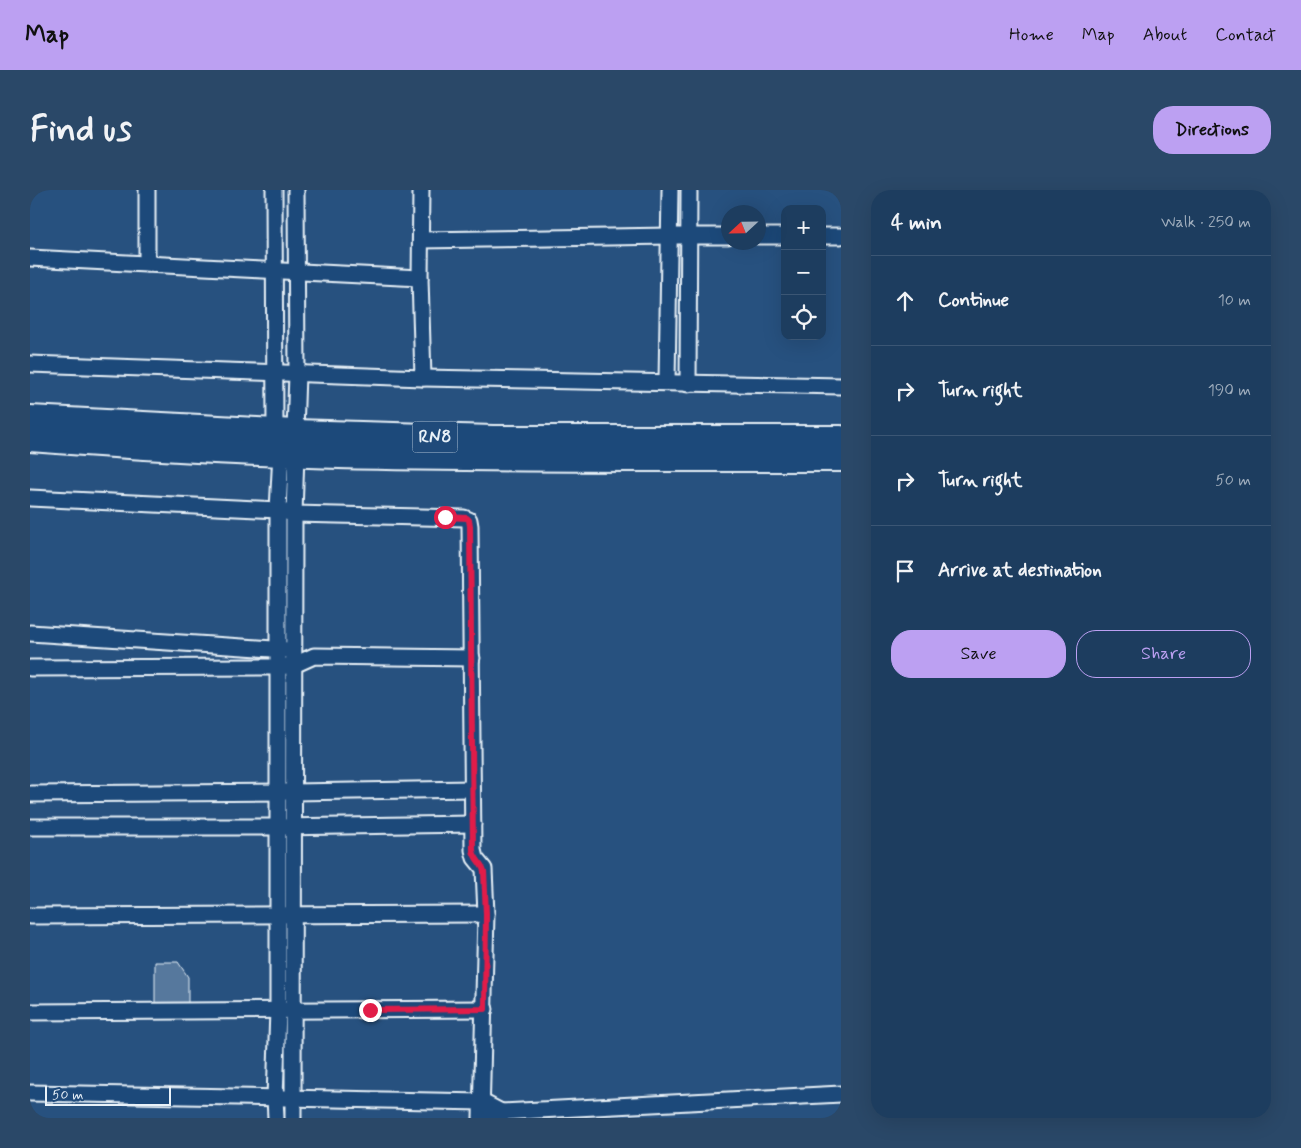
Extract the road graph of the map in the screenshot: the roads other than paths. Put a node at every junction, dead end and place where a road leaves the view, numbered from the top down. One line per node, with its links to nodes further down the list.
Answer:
1 (147, 190): 16 (street)
2 (274, 190): 17 (street)
3 (296, 190): 18 (street)
4 (421, 190): 14 (street)
5 (670, 190): 7 (street)
6 (689, 190): 8 (street)
7 (670, 236): 8 (street); 14 (street); 24 (street)
8 (689, 236): 9 (street); 25 (street)
9 (721, 236)
10 (766, 236): 11 (street)
11 (781, 236)
12 (826, 236): 13 (street)
13 (841, 236)
14 (420, 240): 19 (street)
15 (30, 258): 16 (street)
16 (147, 264): 17 (street)
17 (274, 270): 18 (street); 21 (street)
18 (296, 272): 19 (street); 22 (street)
19 (420, 278): 23 (street)
20 (30, 364): 21 (street)
21 (275, 373): 22 (street); 30 (street)
22 (297, 374): 23 (street); 30 (street)
23 (423, 378): 24 (street)
24 (668, 382): 25 (street)
25 (688, 384): 26 (street)
26 (841, 386)
27 (30, 418): 30 (main road, RN8)
28 (841, 438): 30 (main road, RN8)
29 (30, 439): 30 (main road, RN8)
30 (287, 443): 31 (main road, RN8); 33 (street); 34 (street)
31 (841, 459)
32 (30, 498): 33 (street)
33 (278, 510): 34 (street); 36 (street)
34 (294, 514): 37 (street); 38 (street)
35 (30, 633): 36 (street)
36 (278, 650): 37 (street); 39 (street)
37 (294, 658): 38 (street); 39 (street); 43 (street)
38 (472, 658): 41 (street)
39 (278, 667): 40 (street); 42 (street)
40 (30, 668)
41 (472, 789): 43 (street); 45 (street)
42 (278, 792): 43 (street); 44 (street); 47 (street)
43 (294, 792): 48 (street)
44 (30, 794)
45 (473, 824): 48 (street); 49 (street)
46 (30, 827): 47 (street)
47 (278, 827): 48 (street); 50 (street)
48 (294, 827): 51 (street)
49 (486, 914): 51 (street); 53 (street)
50 (278, 915): 51 (street); 52 (street); 54 (street)
51 (294, 915): 55 (street)
52 (30, 916)
53 (485, 1009): 55 (street); 61 (street)
54 (278, 1010): 55 (street); 56 (street); 59 (street)
55 (293, 1010): 60 (street)
56 (30, 1012)
57 (30, 1093): 59 (street)
58 (841, 1094): 63 (street)
59 (275, 1098): 60 (street); 64 (street)
60 (293, 1098): 61 (street); 65 (street)
61 (482, 1102): 62 (street); 66 (street)
62 (501, 1112): 63 (street); 67 (street)
63 (599, 1112)
64 (276, 1118)
65 (293, 1118)
66 (481, 1118)
67 (486, 1118)

